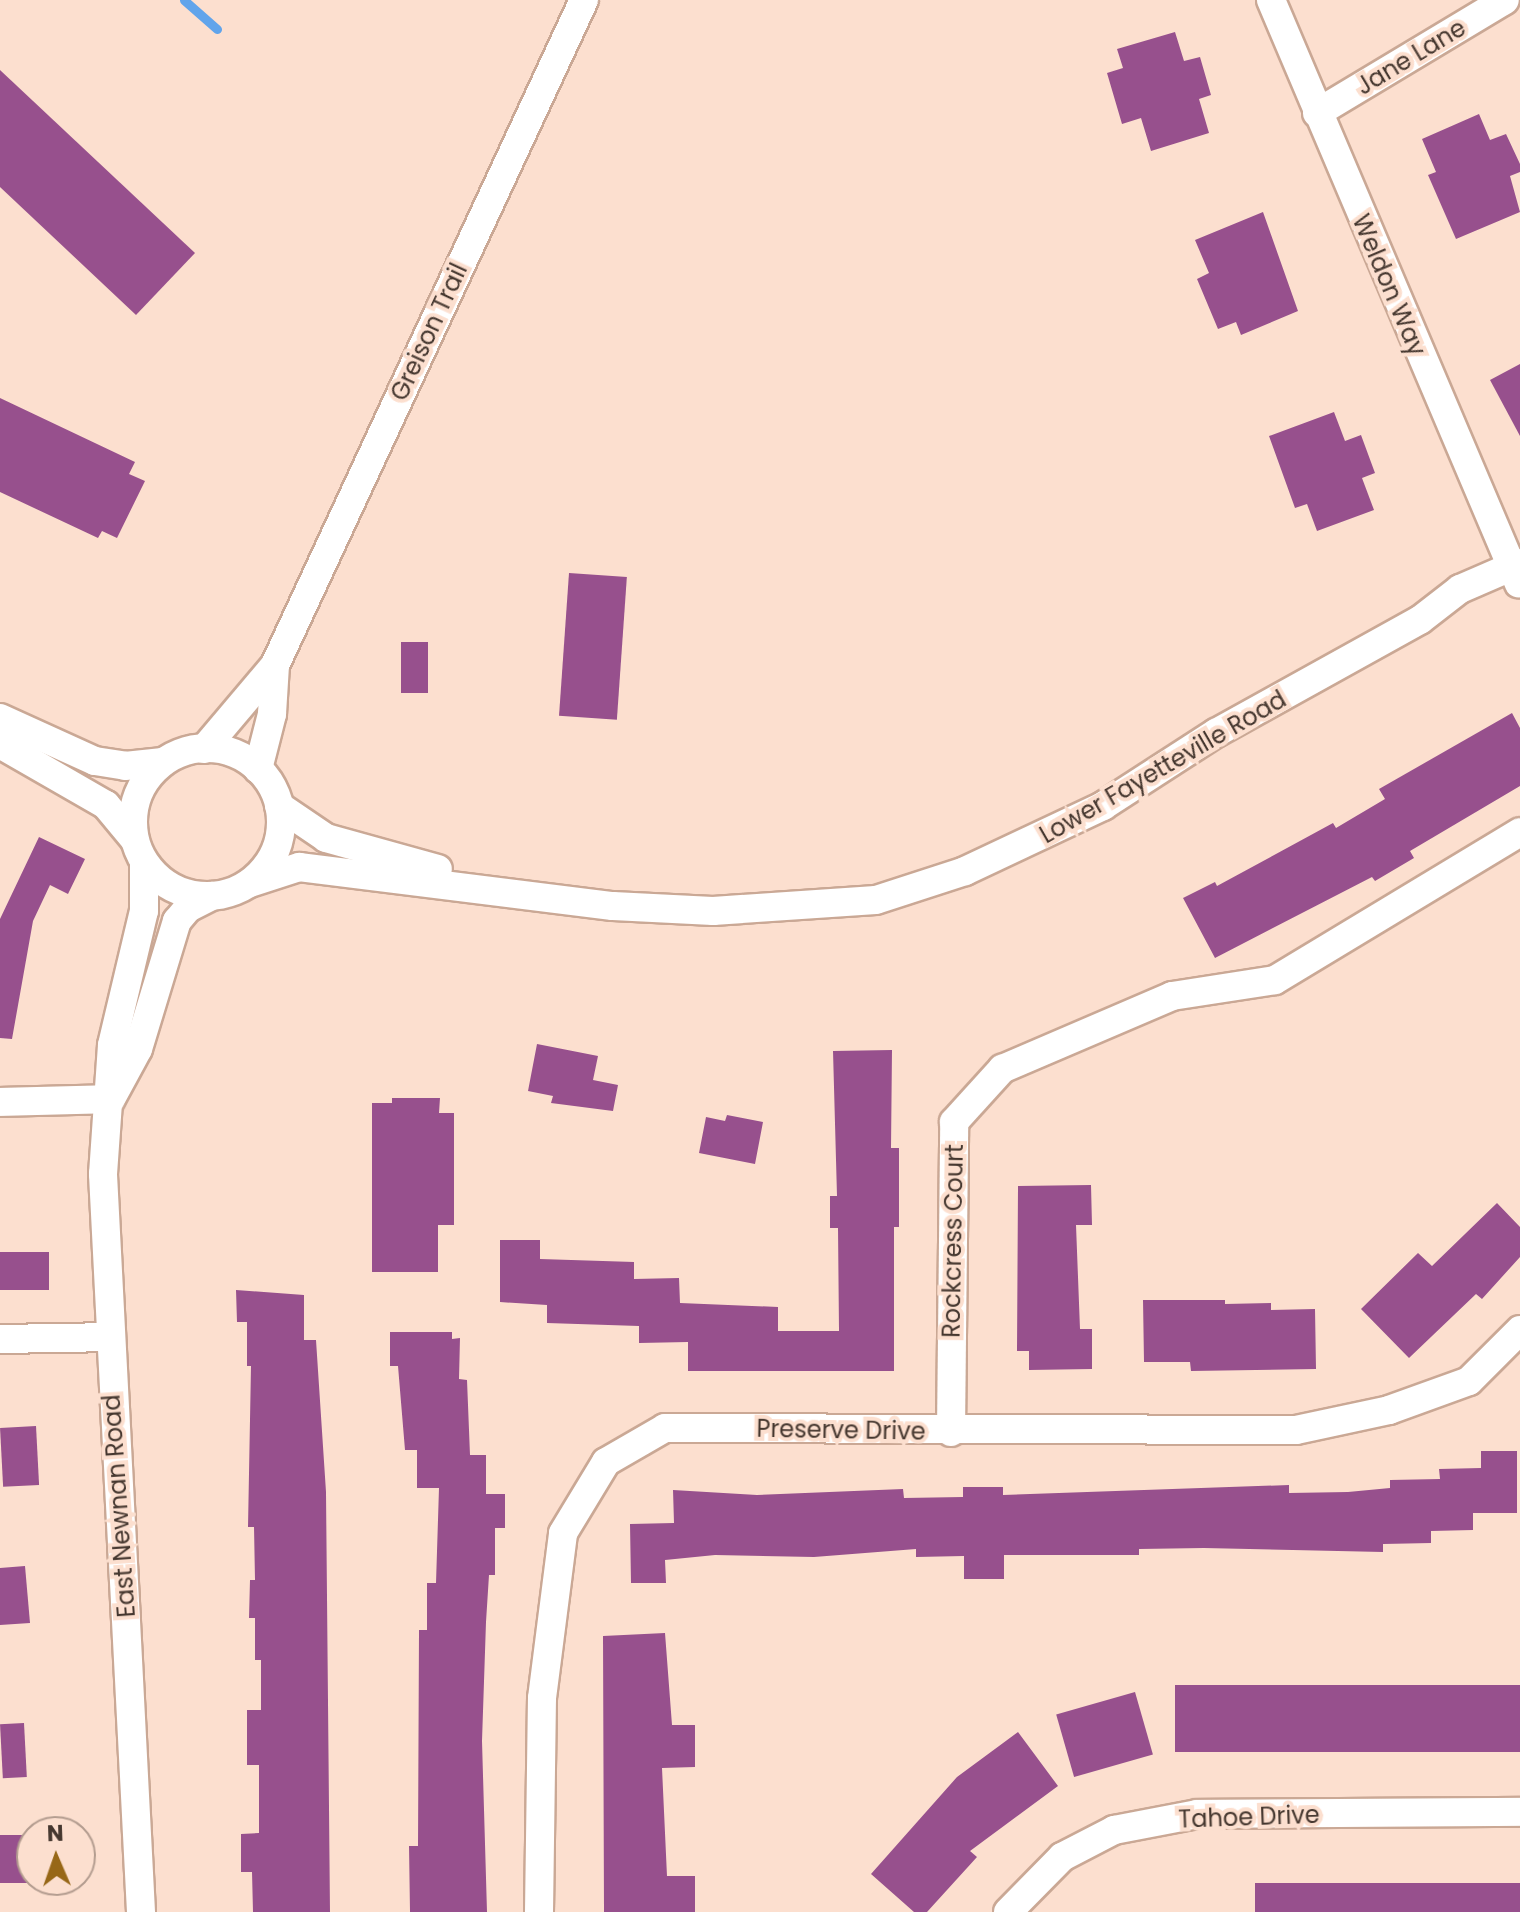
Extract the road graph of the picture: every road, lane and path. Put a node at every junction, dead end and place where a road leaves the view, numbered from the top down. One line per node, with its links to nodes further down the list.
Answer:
1 (584, 0): 6 (street, Greison Trail)
2 (1271, 0): 4 (street, Weldon Way)
3 (1505, 0): 4 (street, Jane Lane)
4 (1317, 113): 5 (street, Weldon Way)
5 (1517, 572): 16 (street, Lower Fayetteville Road)
6 (275, 665): 9 (street, Greison Trail); 11 (street, Greison Trail)
7 (0, 718): 10 (street)
8 (0, 744): 14 (street)
9 (204, 749): 10 (street); 11 (street)
10 (163, 762): 14 (street)
11 (258, 769): 12 (street)
12 (279, 806): 15 (street); 16 (street, Lower Fayetteville Road)
13 (1520, 832): 23 (street, Rockcress Court)
14 (139, 851): 17 (street); 18 (street, East Newnan Road)
15 (250, 883): 16 (street, Lower Fayetteville Road); 17 (street)
16 (495, 890)
17 (212, 896): 18 (street, East Newnan Road)
18 (111, 1099): 19 (street); 21 (street, East Newnan Road)
19 (0, 1102)
20 (1520, 1330): 23 (street, Preserve Drive)
21 (110, 1337): 22 (street); 25 (street, East Newnan Road)
22 (0, 1339)
23 (951, 1432): 26 (street, Preserve Drive)
24 (1520, 1812): 27 (street, Tahoe Drive)
25 (141, 1912)
26 (539, 1912)
27 (1008, 1912)

